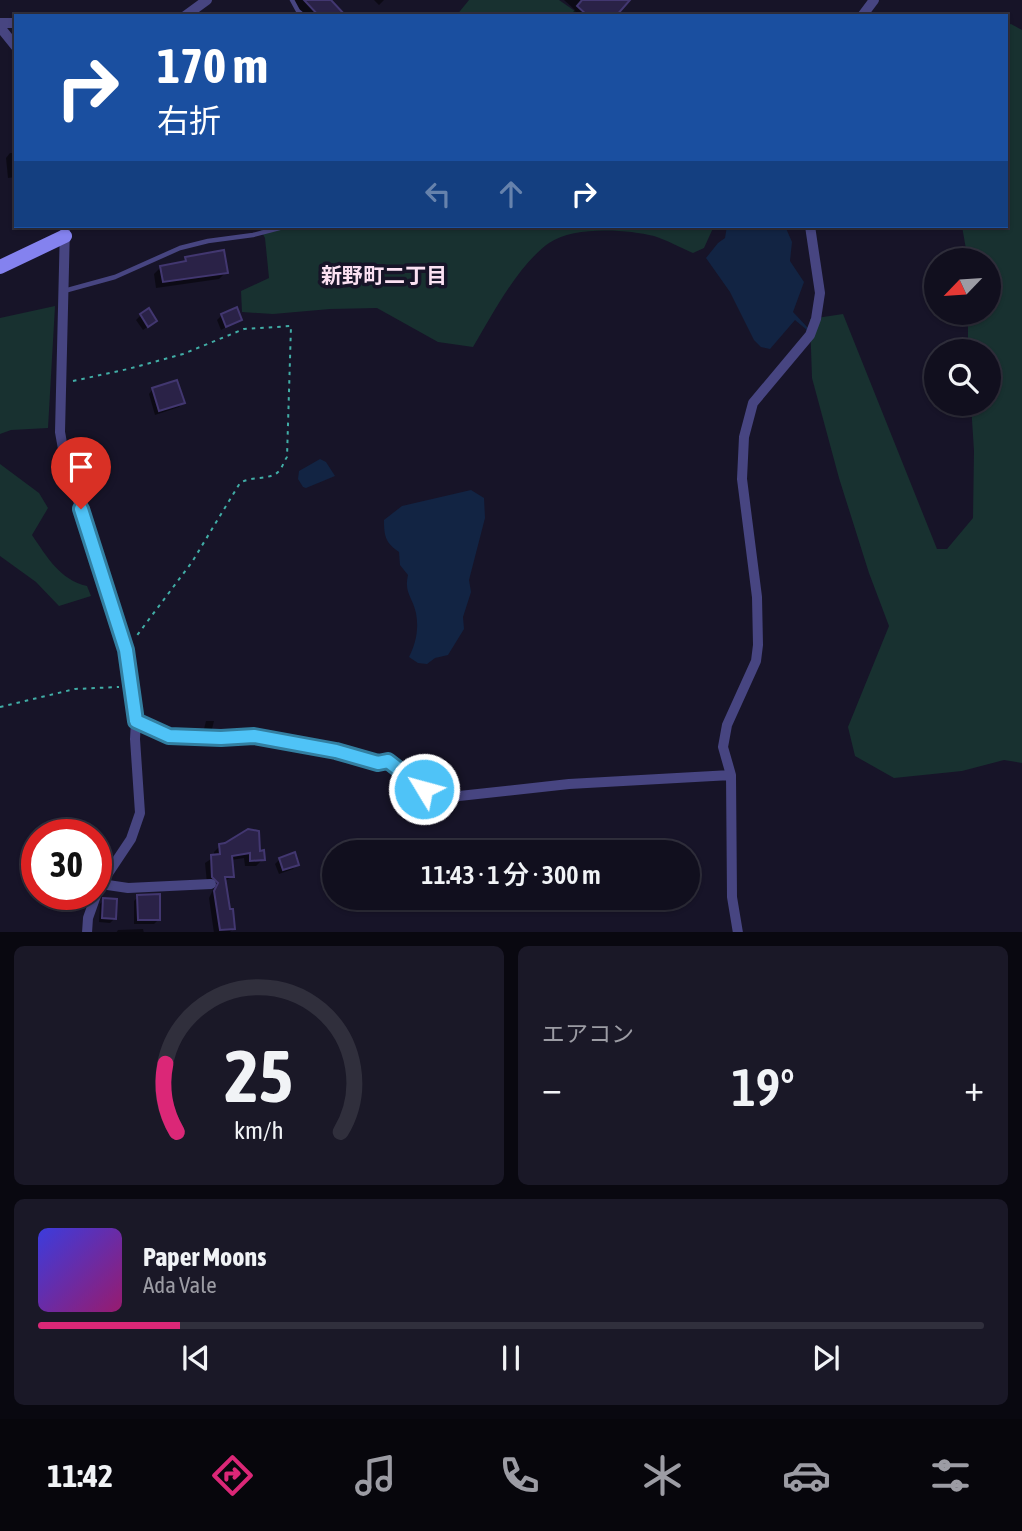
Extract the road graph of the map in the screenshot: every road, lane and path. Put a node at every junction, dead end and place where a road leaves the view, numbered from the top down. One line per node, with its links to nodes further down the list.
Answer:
1 (207, 0): 2 (street)
2 (188, 14)
3 (0, 27): 4 (street)
4 (14, 44)
5 (279, 228): 9 (lane)
6 (810, 228): 15 (street)
7 (65, 231): 8 (street); 9 (street)
8 (0, 267)
9 (63, 291): 10 (street)
10 (61, 382): 11 (street); 11 (path)
11 (126, 650): 12 (street)
12 (131, 686): 13 (path); 14 (street)
13 (0, 707)
14 (136, 721): 15 (street); 16 (street)
15 (731, 775): 21 (street)
16 (112, 868)
17 (211, 884): 18 (street)
18 (112, 886)
19 (91, 910): 20 (street)
20 (87, 932)
21 (738, 932)

